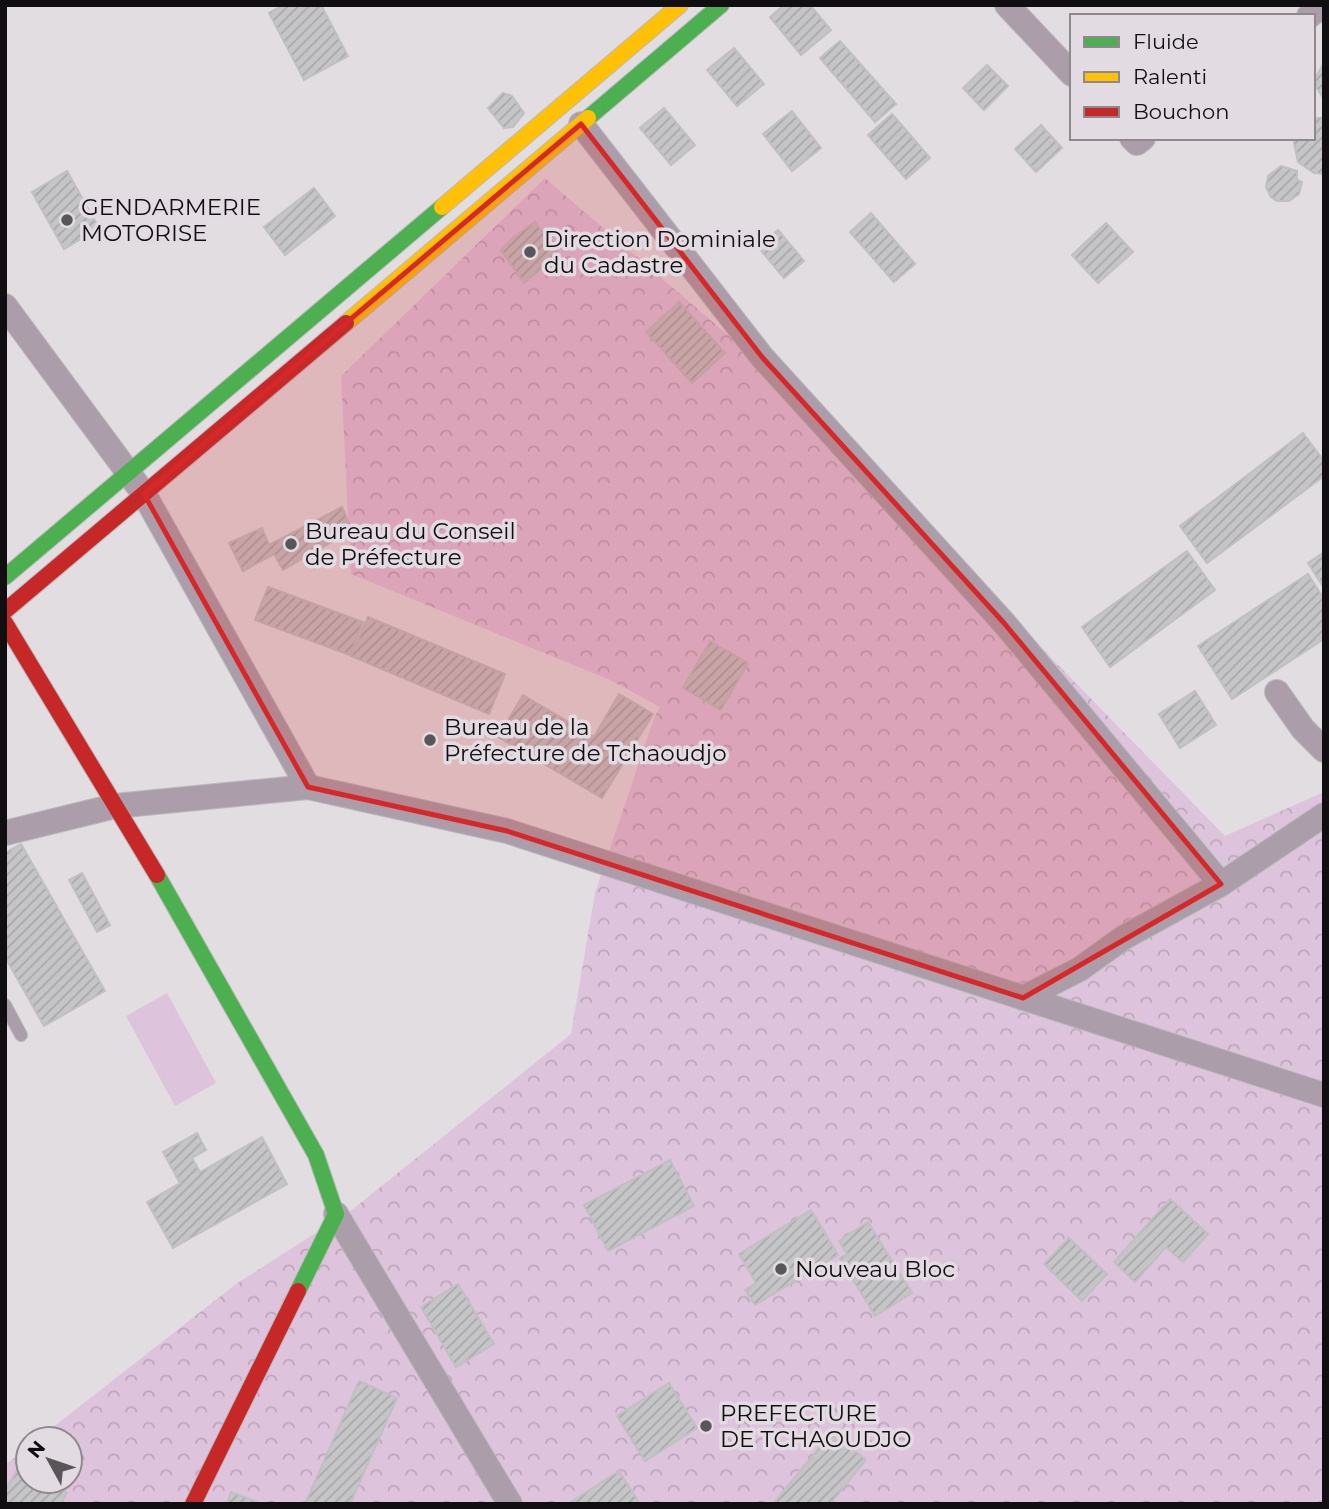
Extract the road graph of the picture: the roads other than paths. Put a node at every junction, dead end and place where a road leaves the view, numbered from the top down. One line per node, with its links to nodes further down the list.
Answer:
1 (680, 5): 7 (main road)
2 (721, 5): 5 (main road)
3 (1007, 5): 4 (street)
4 (1070, 72)
5 (581, 124): 8 (main road); 18 (street)
6 (5, 306): 7 (street)
7 (128, 473): 8 (street); 9 (main road)
8 (144, 494): 10 (main road); 14 (street)
9 (5, 578)
10 (5, 611)
11 (5, 623): 15 (main road)
12 (1278, 692): 13 (street)
13 (1324, 750)
14 (308, 787): 15 (street); 19 (street)
15 (115, 806): 17 (street); 23 (main road)
16 (1324, 815): 18 (street)
17 (5, 833)
18 (1221, 884): 19 (street)
19 (1023, 998): 22 (street)
20 (5, 1005): 21 (lane)
21 (21, 1035)
22 (1324, 1095)
23 (336, 1214): 24 (main road); 25 (street)
24 (193, 1504)
25 (510, 1504)

